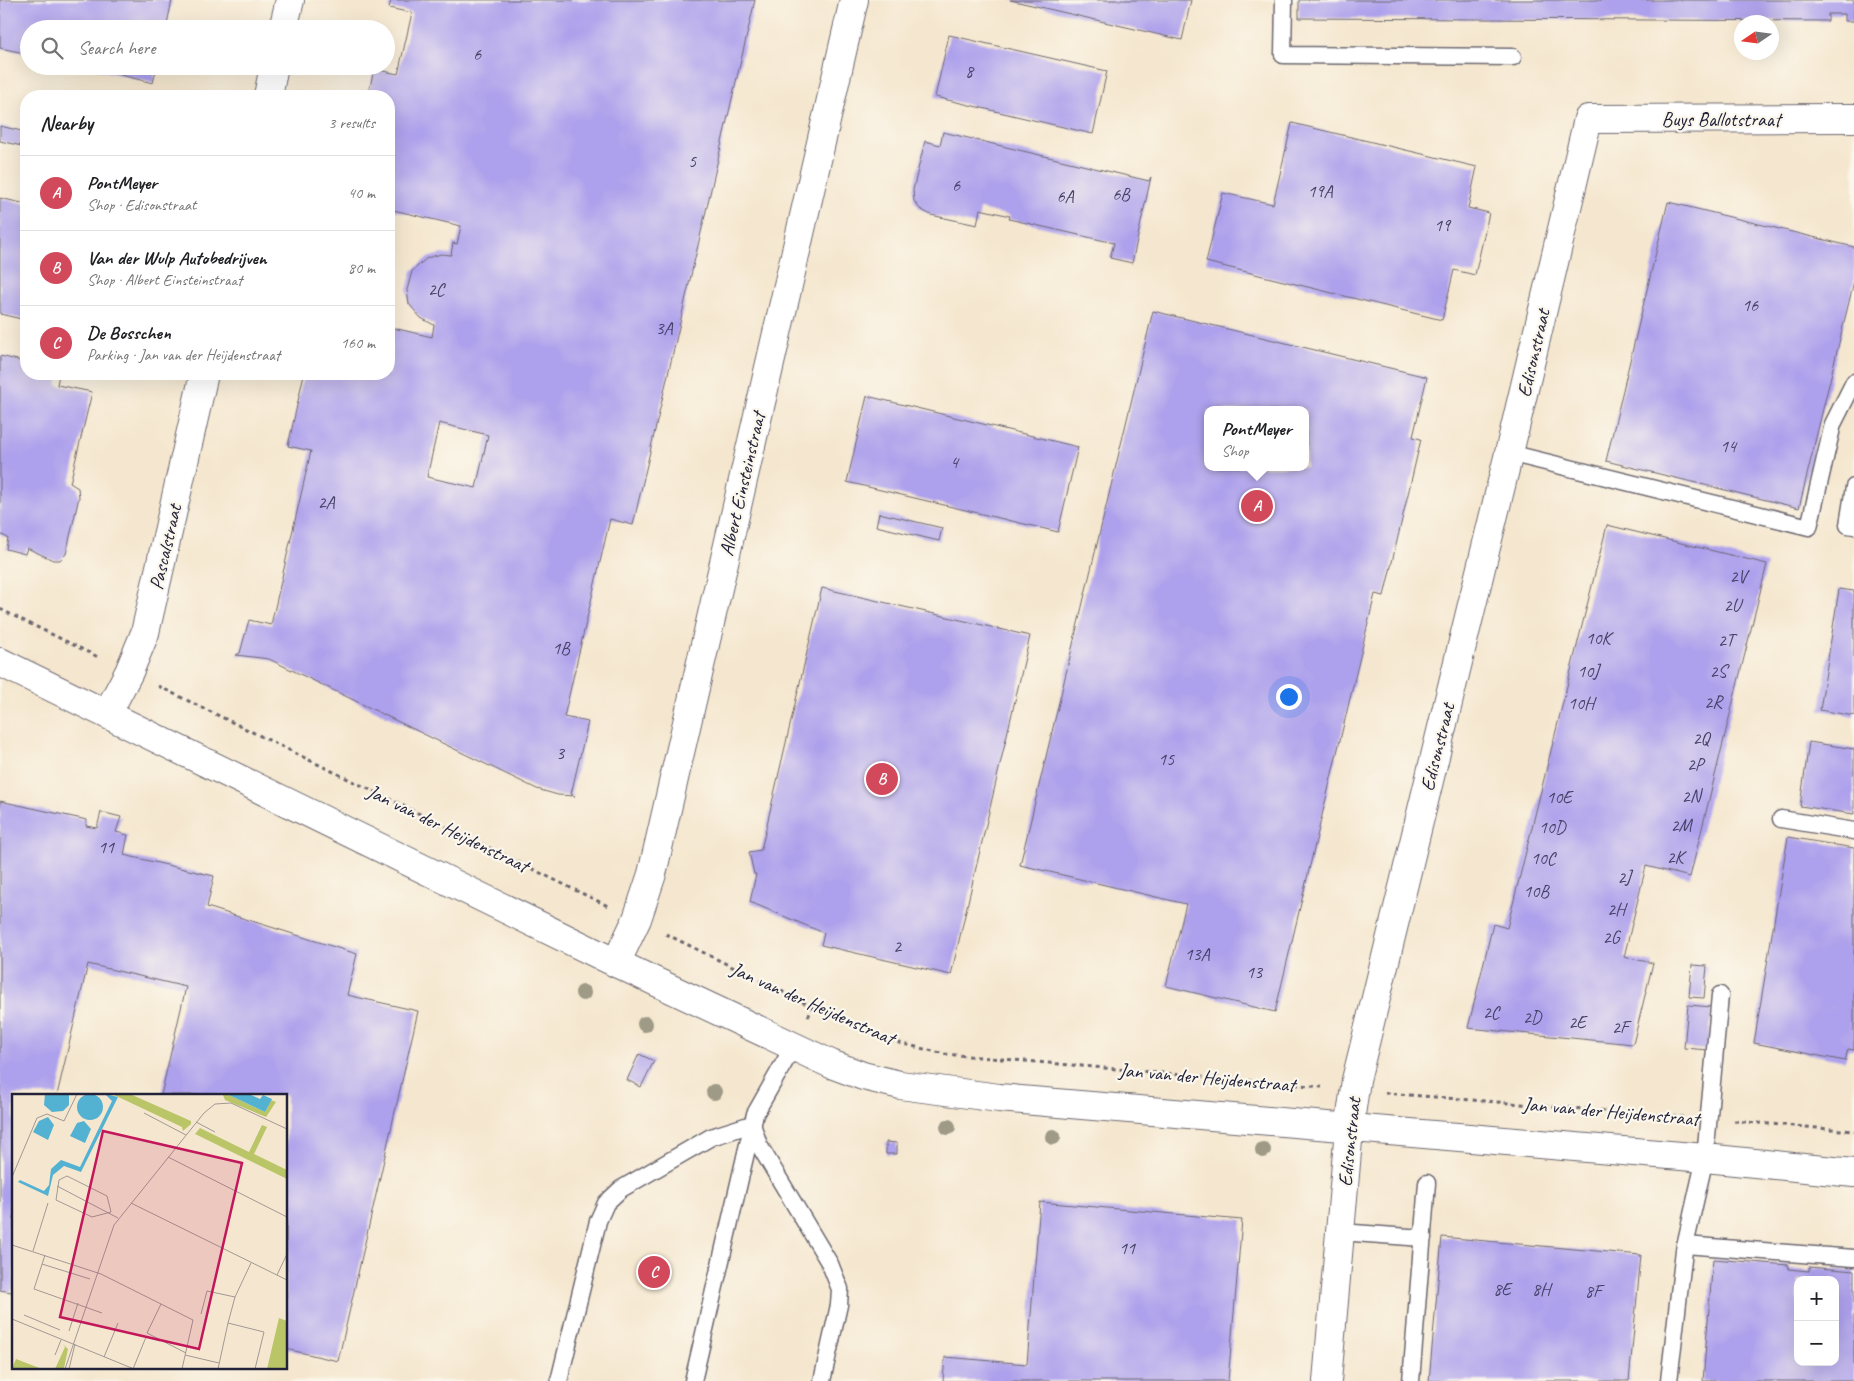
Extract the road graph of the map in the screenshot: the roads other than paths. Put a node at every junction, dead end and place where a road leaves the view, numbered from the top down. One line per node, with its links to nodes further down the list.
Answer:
1 (290, 0): 4 (street)
2 (854, 0): 19 (street, Albert Einsteinstraat)
3 (1284, 0): 5 (lane)
4 (285, 20)
5 (1513, 57)
6 (272, 75): 7 (street)
7 (269, 90)
8 (1854, 118): 9 (street, Buys Ballotstraat)
9 (1588, 119): 12 (street, Edisonstraat)
10 (203, 380): 16 (street, Pascalstraat)
11 (1854, 382): 12 (lane)
12 (1509, 453): 23 (street, Edisonstraat)
13 (1854, 487): 14 (lane)
14 (1854, 526)
15 (0, 662): 16 (street, Jan van der Heijdenstraat)
16 (107, 714): 19 (street, Jan van der Heijdenstraat)
17 (1781, 819): 18 (lane)
18 (1854, 831)
19 (616, 963): 21 (street, Jan van der Heijdenstraat)
20 (1720, 995): 24 (lane)
21 (793, 1047): 22 (lane); 23 (street, Jan van der Heijdenstraat)
22 (752, 1124): 31 (lane); 32 (lane); 33 (lane)
23 (1349, 1129): 24 (street, Jan van der Heijdenstraat); 27 (street, Edisonstraat)
24 (1705, 1158): 25 (street, Jan van der Heijdenstraat); 29 (lane)
25 (1854, 1173)
26 (1427, 1183): 28 (lane)
27 (1340, 1232): 28 (lane); 34 (street, Edisonstraat)
28 (1422, 1238): 35 (lane)
29 (1685, 1245): 30 (lane); 36 (lane)
30 (1854, 1258)
31 (558, 1381)
32 (693, 1381)
33 (822, 1381)
34 (1327, 1381)
35 (1411, 1381)
36 (1669, 1381)

